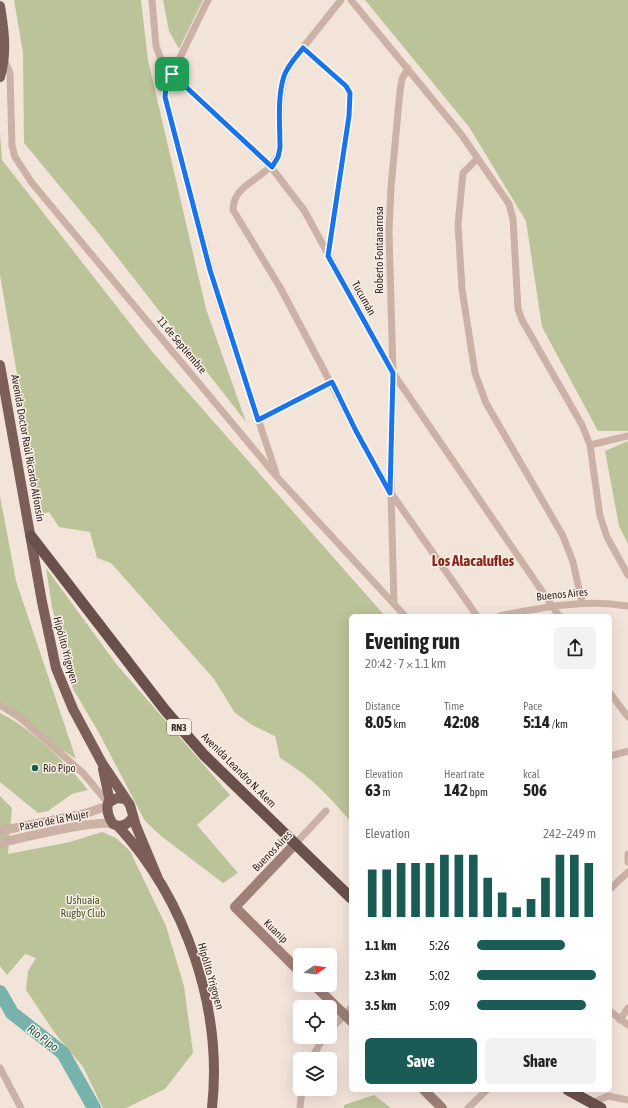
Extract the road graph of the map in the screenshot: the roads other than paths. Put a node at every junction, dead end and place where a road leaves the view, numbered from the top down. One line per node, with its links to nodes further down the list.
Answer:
1 (152, 0): 9 (street, Tucumán)
2 (208, 0): 9 (street)
3 (341, 0): 6 (street)
4 (351, 0): 8 (street)
5 (0, 6): 7 (main road)
6 (303, 48): 12 (street); 13 (street)
7 (4, 59): 10 (main road); 20 (street, 11 de Septiembre)
8 (408, 68): 11 (street); 15 (street, Roberto Fontanarrosa)
9 (172, 74): 12 (street, Tucumán); 17 (street)
10 (0, 78)
11 (477, 159): 19 (street); 25 (street)
12 (272, 167): 13 (street, Tucumán); 16 (street)
13 (328, 256): 15 (street, Tucumán)
14 (0, 365): 22 (main road, Avenida Doctor Raúl Ricardo Alfonsín / RN3)
15 (393, 373): 21 (street, Roberto Fontanarrosa); 26 (street, Tucumán)
16 (332, 382): 17 (street); 21 (street)
17 (258, 420): 20 (street)
18 (628, 436): 19 (street)
19 (590, 445): 23 (street)
20 (277, 477): 24 (street, 11 de Septiembre)
21 (390, 493): 24 (street, Roberto Fontanarrosa); 29 (street)
22 (31, 536): 38 (main road, Hipólito Yrigoyen); 46 (highway, Avenida Leandro N. Alem / RN3)
23 (628, 575)
24 (394, 603): 28 (street, 11 de Septiembre)
25 (582, 603): 26 (street, Buenos Aires); 27 (street, Buenos Aires)
26 (552, 606): 30 (street, Buenos Aires); 31 (street, Tucumán)
27 (628, 606)
28 (403, 614)
29 (476, 614)
30 (510, 614)
31 (558, 614)
32 (612, 695): 35 (street)
33 (0, 699): 34 (street)
34 (3, 706): 40 (street)
35 (628, 717)
36 (628, 751): 37 (street)
37 (612, 755)
38 (102, 763): 39 (main road, Hipólito Yrigoyen); 40 (main road, Hipólito Yrigoyen)
39 (125, 799): 40 (main road); 42 (main road)
40 (109, 804): 43 (main road); 44 (street, Paseo de la Mujer)
41 (326, 811): 46 (street, Buenos Aires)
42 (133, 817): 43 (main road); 50 (main road, Hipólito Yrigoyen)
43 (116, 825): 45 (street, Paseo de la Mujer); 50 (main road, Hipólito Yrigoyen)
44 (0, 831)
45 (0, 843)
46 (295, 844): 52 (highway, Avenida Leandro N. Alem / RN3); 53 (main road, Buenos Aires)
47 (628, 854): 48 (street)
48 (628, 862)
49 (626, 877): 51 (street)
50 (159, 881): 71 (main road, Hipólito Yrigoyen)
51 (612, 883)
52 (349, 896)
53 (235, 907): 54 (main road, Kuanip)
54 (293, 965)
55 (322, 992): 58 (main road)
56 (628, 1008): 59 (street)
57 (612, 1013): 59 (street)
58 (349, 1015): 60 (street)
59 (620, 1020): 61 (street)
60 (337, 1024)
61 (628, 1025)
62 (0, 1068): 63 (street)
63 (3, 1081): 70 (street)
64 (426, 1092): 73 (main road)
65 (485, 1092): 74 (street)
66 (572, 1092): 69 (highway)
67 (301, 1096): 72 (street)
68 (628, 1100): 69 (street)
69 (597, 1106)
70 (21, 1108)
71 (212, 1108)
72 (300, 1108)
73 (442, 1108)
74 (468, 1108)

